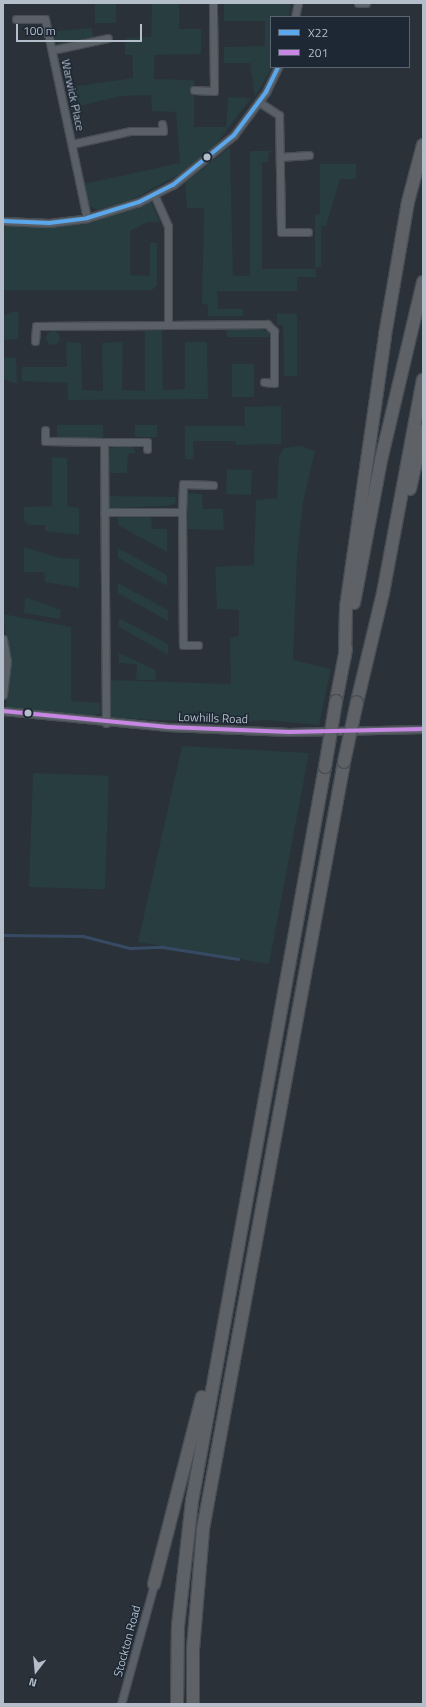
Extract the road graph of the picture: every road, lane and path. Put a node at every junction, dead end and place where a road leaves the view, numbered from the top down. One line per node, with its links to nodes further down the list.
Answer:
1 (213, 3): 10 (street)
2 (298, 3): 5 (street)
3 (358, 3): 4 (street)
4 (366, 3)
5 (295, 16)
6 (16, 19): 8 (street, Warwick Place)
7 (108, 38): 8 (street, Warwick Place)
8 (52, 50): 13 (street, Warwick Place)
9 (277, 68): 11 (street)
10 (194, 90)
11 (259, 102): 16 (street); 17 (street)
12 (162, 124): 13 (street, Warwick Place)
13 (72, 144): 18 (street, Warwick Place)
14 (423, 145): 36 (highway)
15 (309, 155): 16 (street)
16 (280, 157): 20 (street)
17 (154, 196): 18 (street); 22 (street)
18 (87, 218): 19 (street)
19 (3, 221)
20 (308, 232)
21 (423, 282): 36 (highway)
22 (168, 325): 23 (street); 25 (street)
23 (35, 342)
24 (423, 380): 33 (highway)
25 (264, 382)
26 (45, 430): 28 (street)
27 (423, 430): 33 (highway)
28 (104, 442): 29 (street); 31 (street)
29 (147, 449)
30 (213, 485): 32 (street)
31 (104, 512): 32 (street); 39 (street)
32 (182, 512): 35 (street)
33 (390, 554): 45 (highway, bridge)
34 (3, 639): 37 (street)
35 (198, 645)
36 (345, 656): 41 (highway, bridge)
37 (3, 695)
38 (3, 711): 39 (street, Lowhills Road)
39 (106, 723): 40 (street, Lowhills Road)
40 (423, 729)
41 (223, 1316): 42 (highway); 44 (highway)
42 (154, 1584): 43 (street, Stockton Road)
43 (121, 1704)
44 (177, 1704)
45 (193, 1704)

